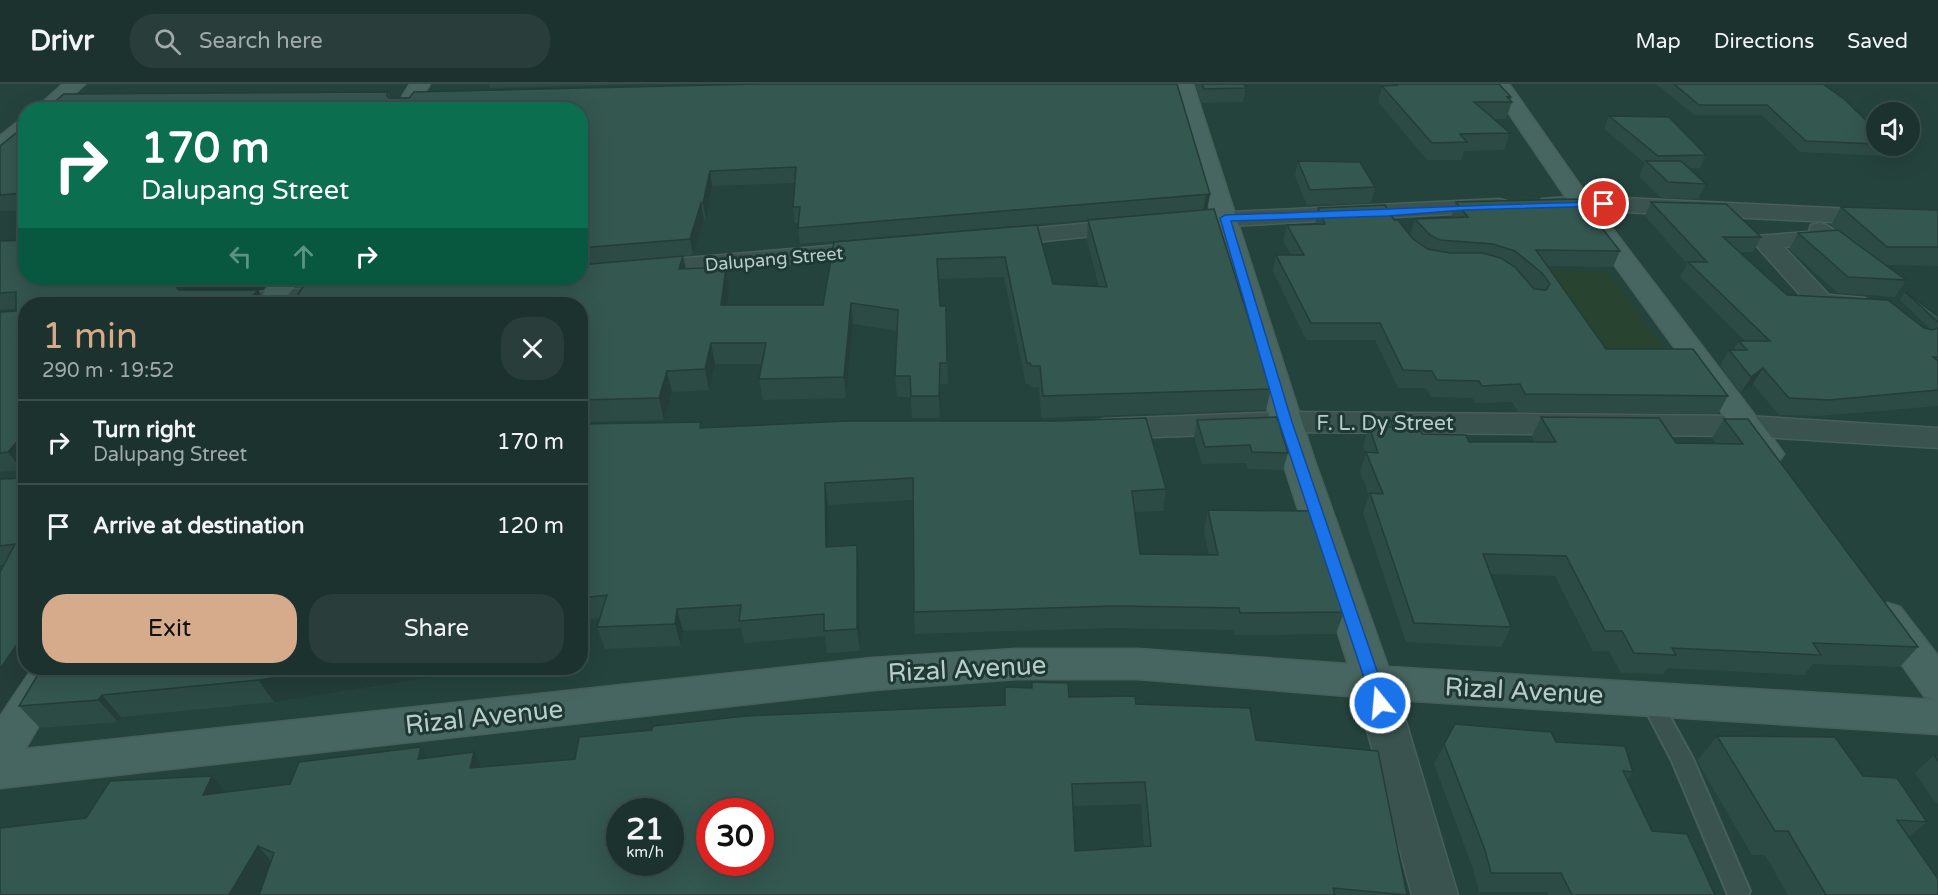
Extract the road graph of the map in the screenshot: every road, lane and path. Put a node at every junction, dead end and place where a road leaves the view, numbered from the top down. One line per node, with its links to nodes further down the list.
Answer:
1 (75, 84): 5 (street)
2 (1183, 84): 11 (street)
3 (1499, 84): 9 (street)
4 (91, 100): 6 (street)
5 (54, 102)
6 (75, 102)
7 (18, 131): 8 (street)
8 (0, 146)
9 (1581, 203): 10 (street); 11 (street); 20 (street)
10 (1804, 214): 12 (street); 18 (street)
11 (1225, 218): 13 (street); 19 (street)
12 (1938, 220)
13 (978, 240)
14 (896, 248): 15 (street, Dalupang Street)
15 (588, 275)
16 (366, 292): 17 (street)
17 (318, 297)
18 (1875, 304)
19 (1286, 422): 20 (street, F. L. Dy Street); 21 (street, F. L. Dy Street); 26 (street)
20 (1747, 426): 22 (street, F. L. Dy Street); 23 (street)
21 (1079, 429)
22 (1938, 438)
23 (1782, 474)
24 (1874, 599): 27 (street)
25 (49, 675): 30 (street)
26 (1374, 682): 28 (street, Rizal Avenue); 31 (street, Rizal Avenue); 33 (street)
27 (1938, 685)
28 (1650, 699): 29 (street, Rizal Avenue); 32 (lane)
29 (1938, 717)
30 (0, 753)
31 (0, 770)
32 (1738, 891)
33 (1435, 895)

